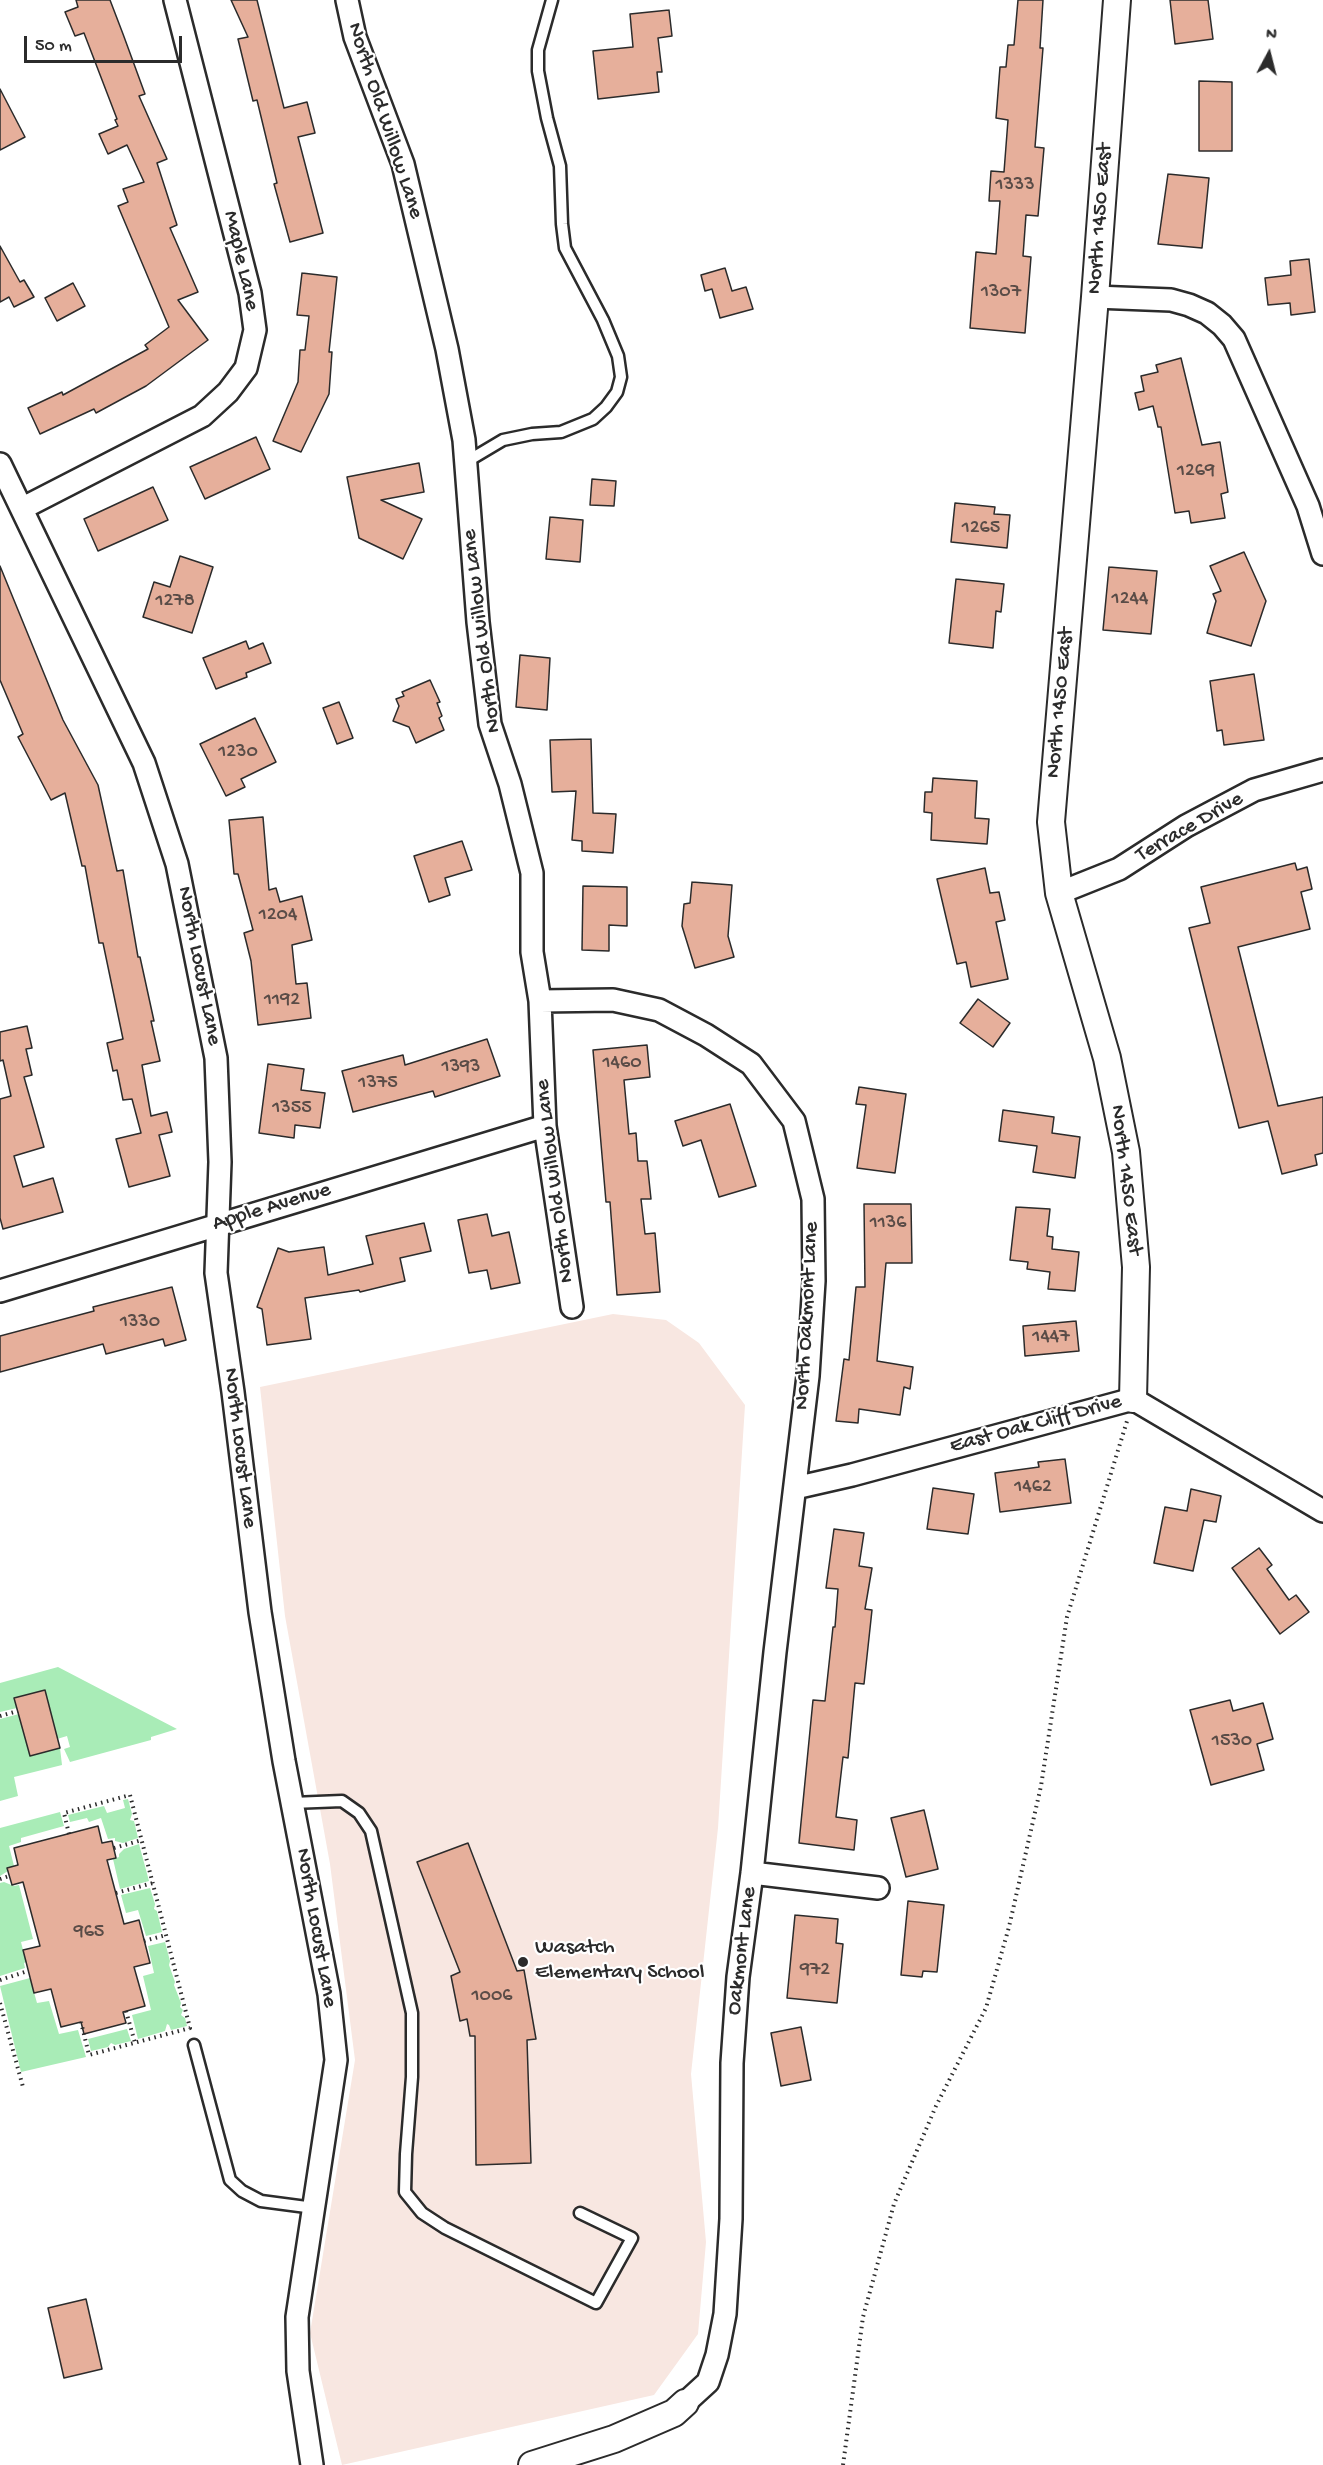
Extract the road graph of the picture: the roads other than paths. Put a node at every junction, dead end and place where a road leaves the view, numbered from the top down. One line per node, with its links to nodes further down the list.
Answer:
1 (175, 0): 8 (street, Maple Lane)
2 (347, 0): 6 (street, North Old Willow Lane)
3 (552, 0): 6 (lane)
4 (1117, 0): 5 (street, North 1450 East)
5 (1095, 297): 9 (street); 11 (street, North 1450 East)
6 (466, 462): 12 (street, North Old Willow Lane)
7 (0, 464): 8 (street, North Locust Lane)
8 (22, 508): 14 (street, North Locust Lane)
9 (1323, 554)
10 (1323, 770): 11 (street, Terrace Drive)
11 (1059, 893): 17 (street, North 1450 East)
12 (540, 1001): 13 (street, North Old Willow Lane); 18 (street, North Oakmont Lane)
13 (545, 1126): 14 (street, Apple Avenue); 16 (street, North Old Willow Lane)
14 (217, 1225): 15 (street, Apple Avenue); 20 (street, North Locust Lane)
15 (0, 1292)
16 (572, 1307)
17 (1133, 1399): 18 (street, East Oak Cliff Drive); 19 (street, East Oak Cliff Drive)
18 (795, 1488): 21 (street, Oakmont Lane)
19 (1323, 1511)
20 (292, 1803): 24 (street, North Locust Lane); 25 (lane)
21 (752, 1873): 22 (street); 26 (street, Oakmont Lane)
22 (878, 1888)
23 (194, 2045): 24 (lane)
24 (314, 2208): 27 (street, North Locust Lane)
25 (580, 2213)
26 (685, 2403): 28 (street)
27 (312, 2465)
28 (532, 2465)

